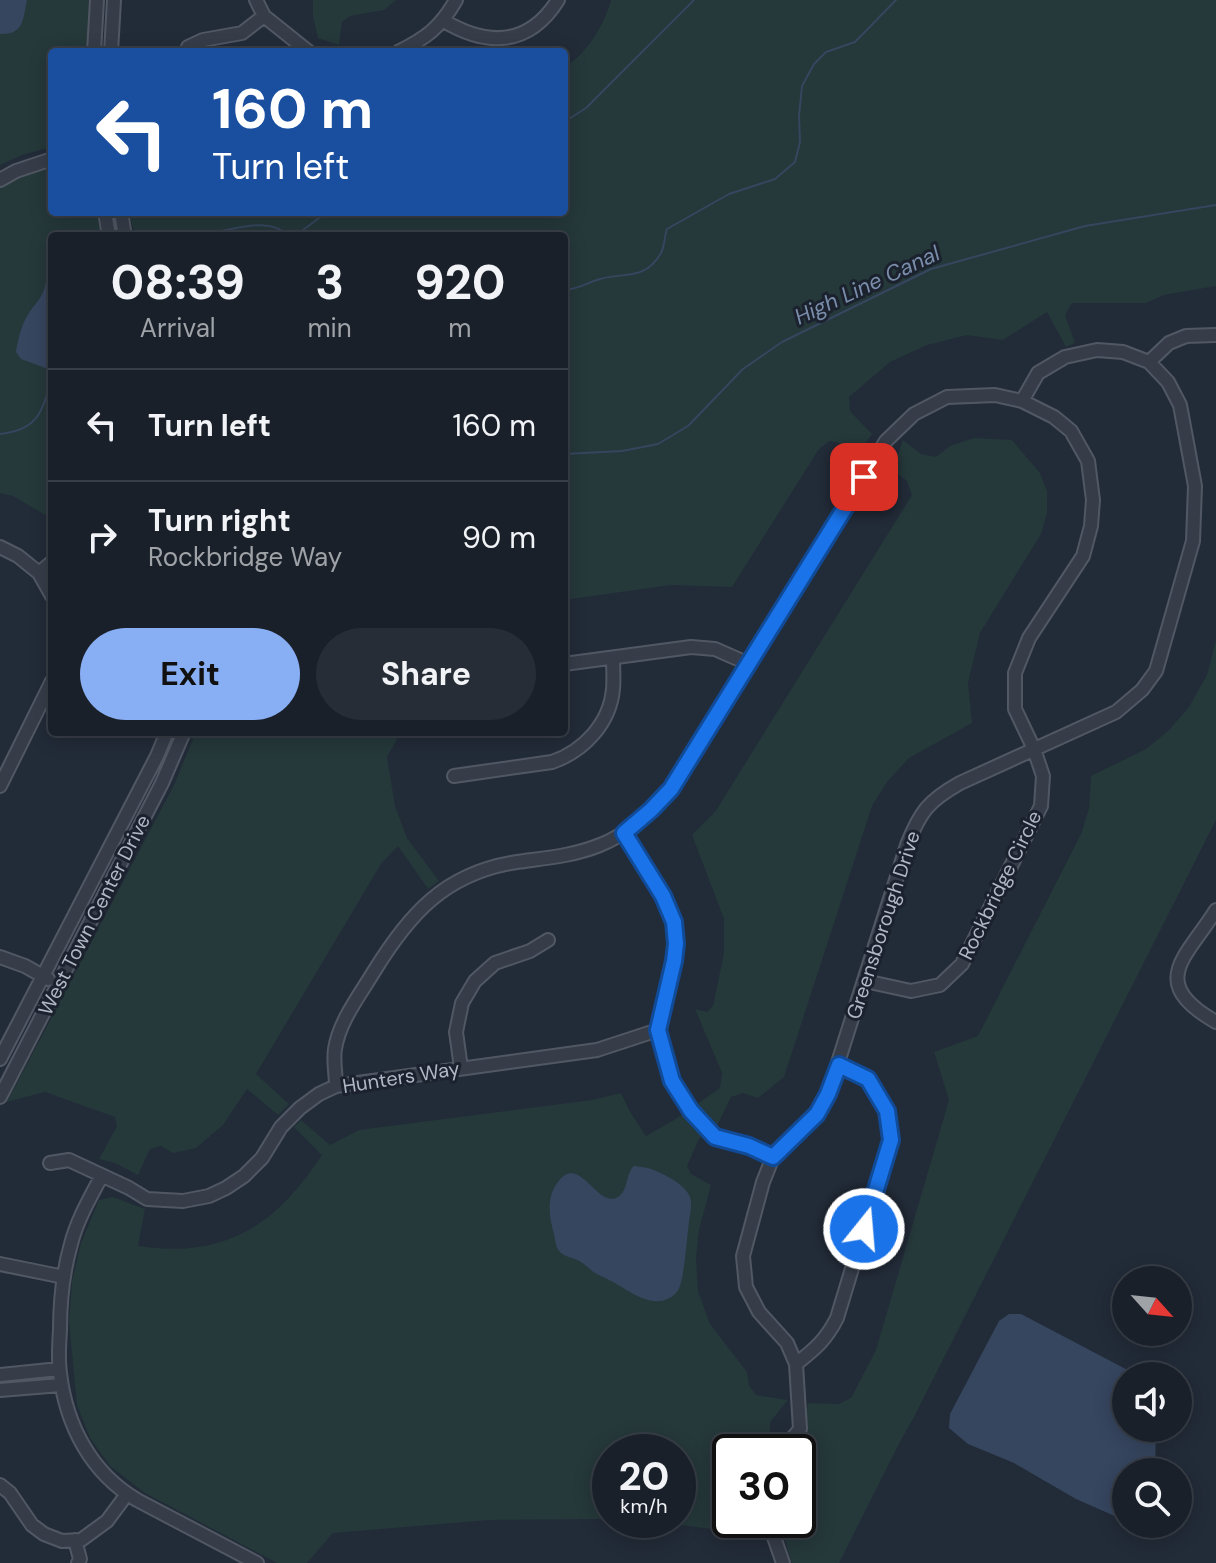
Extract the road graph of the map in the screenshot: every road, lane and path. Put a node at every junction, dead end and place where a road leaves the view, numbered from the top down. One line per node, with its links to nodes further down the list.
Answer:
1 (97, 0): 9 (street)
2 (114, 0): 10 (street)
3 (256, 0): 6 (street)
4 (456, 0): 7 (street)
5 (558, 0): 7 (street)
6 (264, 16): 8 (street); 11 (street)
7 (444, 21): 12 (street)
8 (188, 47)
9 (94, 48)
10 (111, 48)
11 (304, 48)
12 (406, 48)
13 (48, 160): 14 (street)
14 (0, 180)
15 (1216, 335): 16 (street)
16 (1149, 362): 17 (street); 28 (street, Greensborough Drive)
17 (1022, 401): 24 (street, Rockbridge Circle); 28 (street, Rockbridge Circle)
18 (0, 547): 20 (street)
19 (48, 565): 20 (street)
20 (39, 573): 21 (street)
21 (48, 589)
22 (613, 658): 23 (street); 24 (street); 29 (street)
23 (568, 664)
24 (749, 664): 31 (street, Rockbridge Circle)
25 (48, 689): 30 (street)
26 (165, 736): 35 (street, West Town Center Drive)
27 (182, 736): 37 (street, West Town Center Drive)
28 (1034, 749): 36 (street, Greensborough Drive); 36 (street, Rockbridge Circle)
29 (454, 776)
30 (0, 786)
31 (624, 833): 39 (street); 43 (street, Rockbridge Circle)
32 (1215, 915): 38 (street)
33 (548, 940): 42 (street)
34 (0, 957): 35 (street)
35 (43, 976): 37 (street); 40 (street, West Town Center Drive)
36 (865, 981): 41 (street, Greensborough Drive)
37 (58, 984): 44 (street, West Town Center Drive)
38 (1216, 1022)
39 (658, 1030): 42 (street, Hunters Way); 45 (street)
40 (0, 1059)
41 (839, 1065): 45 (street, Greensborough Drive); 50 (street)
42 (461, 1068): 43 (street, Hunters Way)
43 (336, 1086): 47 (street, Hunters Way)
44 (0, 1097)
45 (773, 1157): 50 (street, Greensborough Drive)
46 (50, 1163): 47 (street, Hunters Way)
47 (101, 1177): 49 (street)
48 (0, 1264): 49 (street)
49 (64, 1277): 51 (street)
50 (796, 1364): 55 (street, Greensborough Drive)
51 (59, 1369): 52 (street); 53 (street)
52 (0, 1375)
53 (61, 1385): 54 (street); 57 (street)
54 (0, 1390)
55 (796, 1434)
56 (0, 1485): 59 (street)
57 (127, 1494): 59 (street); 61 (street)
58 (774, 1538): 62 (street)
59 (75, 1540): 60 (street)
60 (78, 1563)
61 (257, 1563)
62 (783, 1563)

